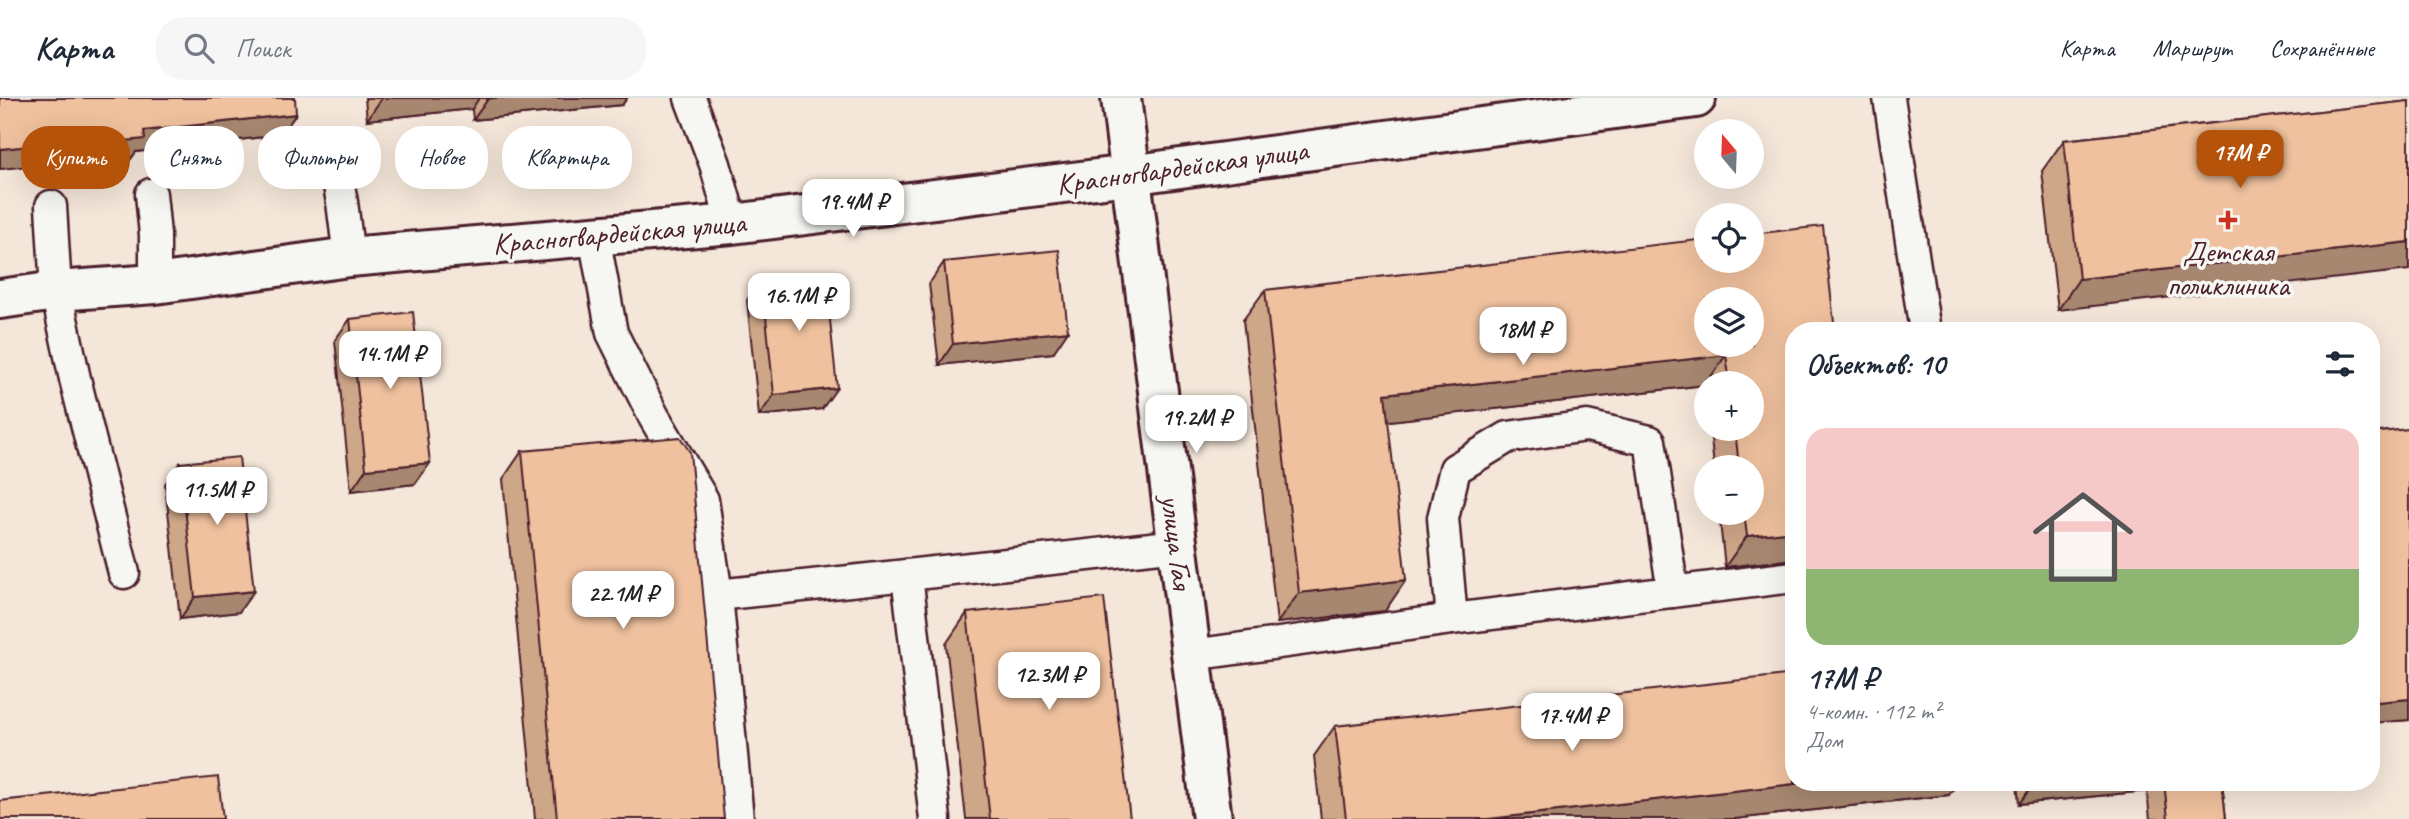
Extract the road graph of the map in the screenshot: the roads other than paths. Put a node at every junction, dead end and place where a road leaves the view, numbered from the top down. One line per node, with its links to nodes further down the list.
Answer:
1 (690, 98): 9 (lane)
2 (1121, 98): 5 (street, улица Гая)
3 (1696, 98): 5 (street, Красногвардейская улица)
4 (1889, 98): 15 (lane)
5 (1129, 175): 9 (street, Красногвардейская улица); 16 (street, улица Гая)
6 (339, 189): 11 (lane)
7 (151, 194): 12 (lane)
8 (51, 206): 13 (lane)
9 (732, 224): 10 (street, Красногвардейская улица)
10 (594, 236): 11 (street, Красногвардейская улица); 21 (lane)
11 (349, 257): 12 (street, Красногвардейская улица)
12 (155, 284): 13 (street, Красногвардейская улица)
13 (56, 291): 14 (street, Красногвардейская улица); 17 (lane)
14 (0, 299)
15 (1924, 322)
16 (1178, 545): 18 (lane); 23 (street, улица Гая)
17 (124, 573)
18 (907, 575): 21 (lane); 25 (lane)
19 (1785, 578): 20 (lane)
20 (1673, 592): 22 (lane); 22 (lane)
21 (718, 595): 24 (lane)
22 (1452, 619): 23 (lane)
23 (1192, 655): 26 (street, улица Гая)
24 (738, 819)
25 (935, 819)
26 (1212, 819)

